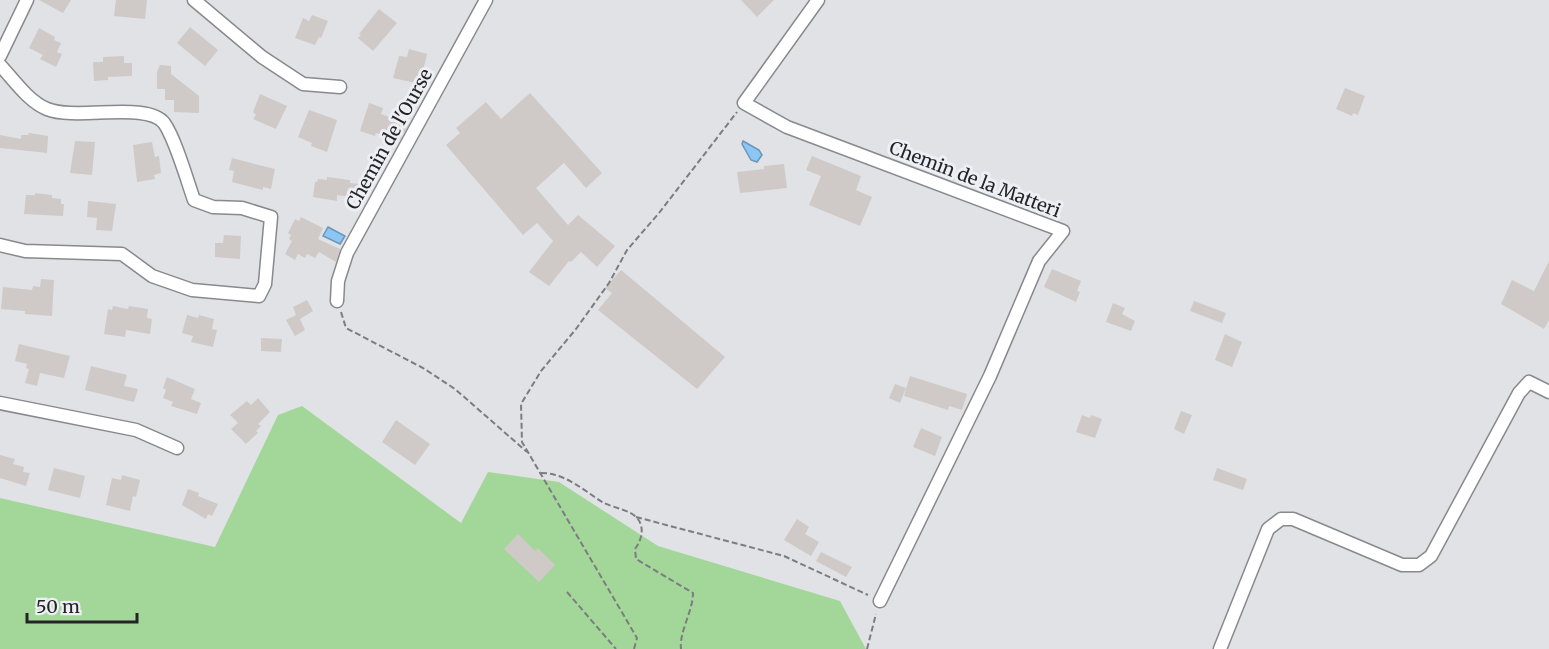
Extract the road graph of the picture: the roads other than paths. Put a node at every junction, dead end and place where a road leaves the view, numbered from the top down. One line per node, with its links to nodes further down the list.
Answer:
1 (27, 0): 5 (street)
2 (194, 0): 7 (street)
3 (486, 0): 9 (street, Chemin de l'Ourse)
4 (818, 0): 13 (street, Chemin de la Matteri)
5 (0, 56)
6 (0, 65): 8 (street)
7 (340, 87)
8 (0, 246)
9 (337, 301)
10 (1549, 392): 14 (street)
11 (0, 403): 12 (street)
12 (177, 448)
13 (880, 601)
14 (1220, 649)

